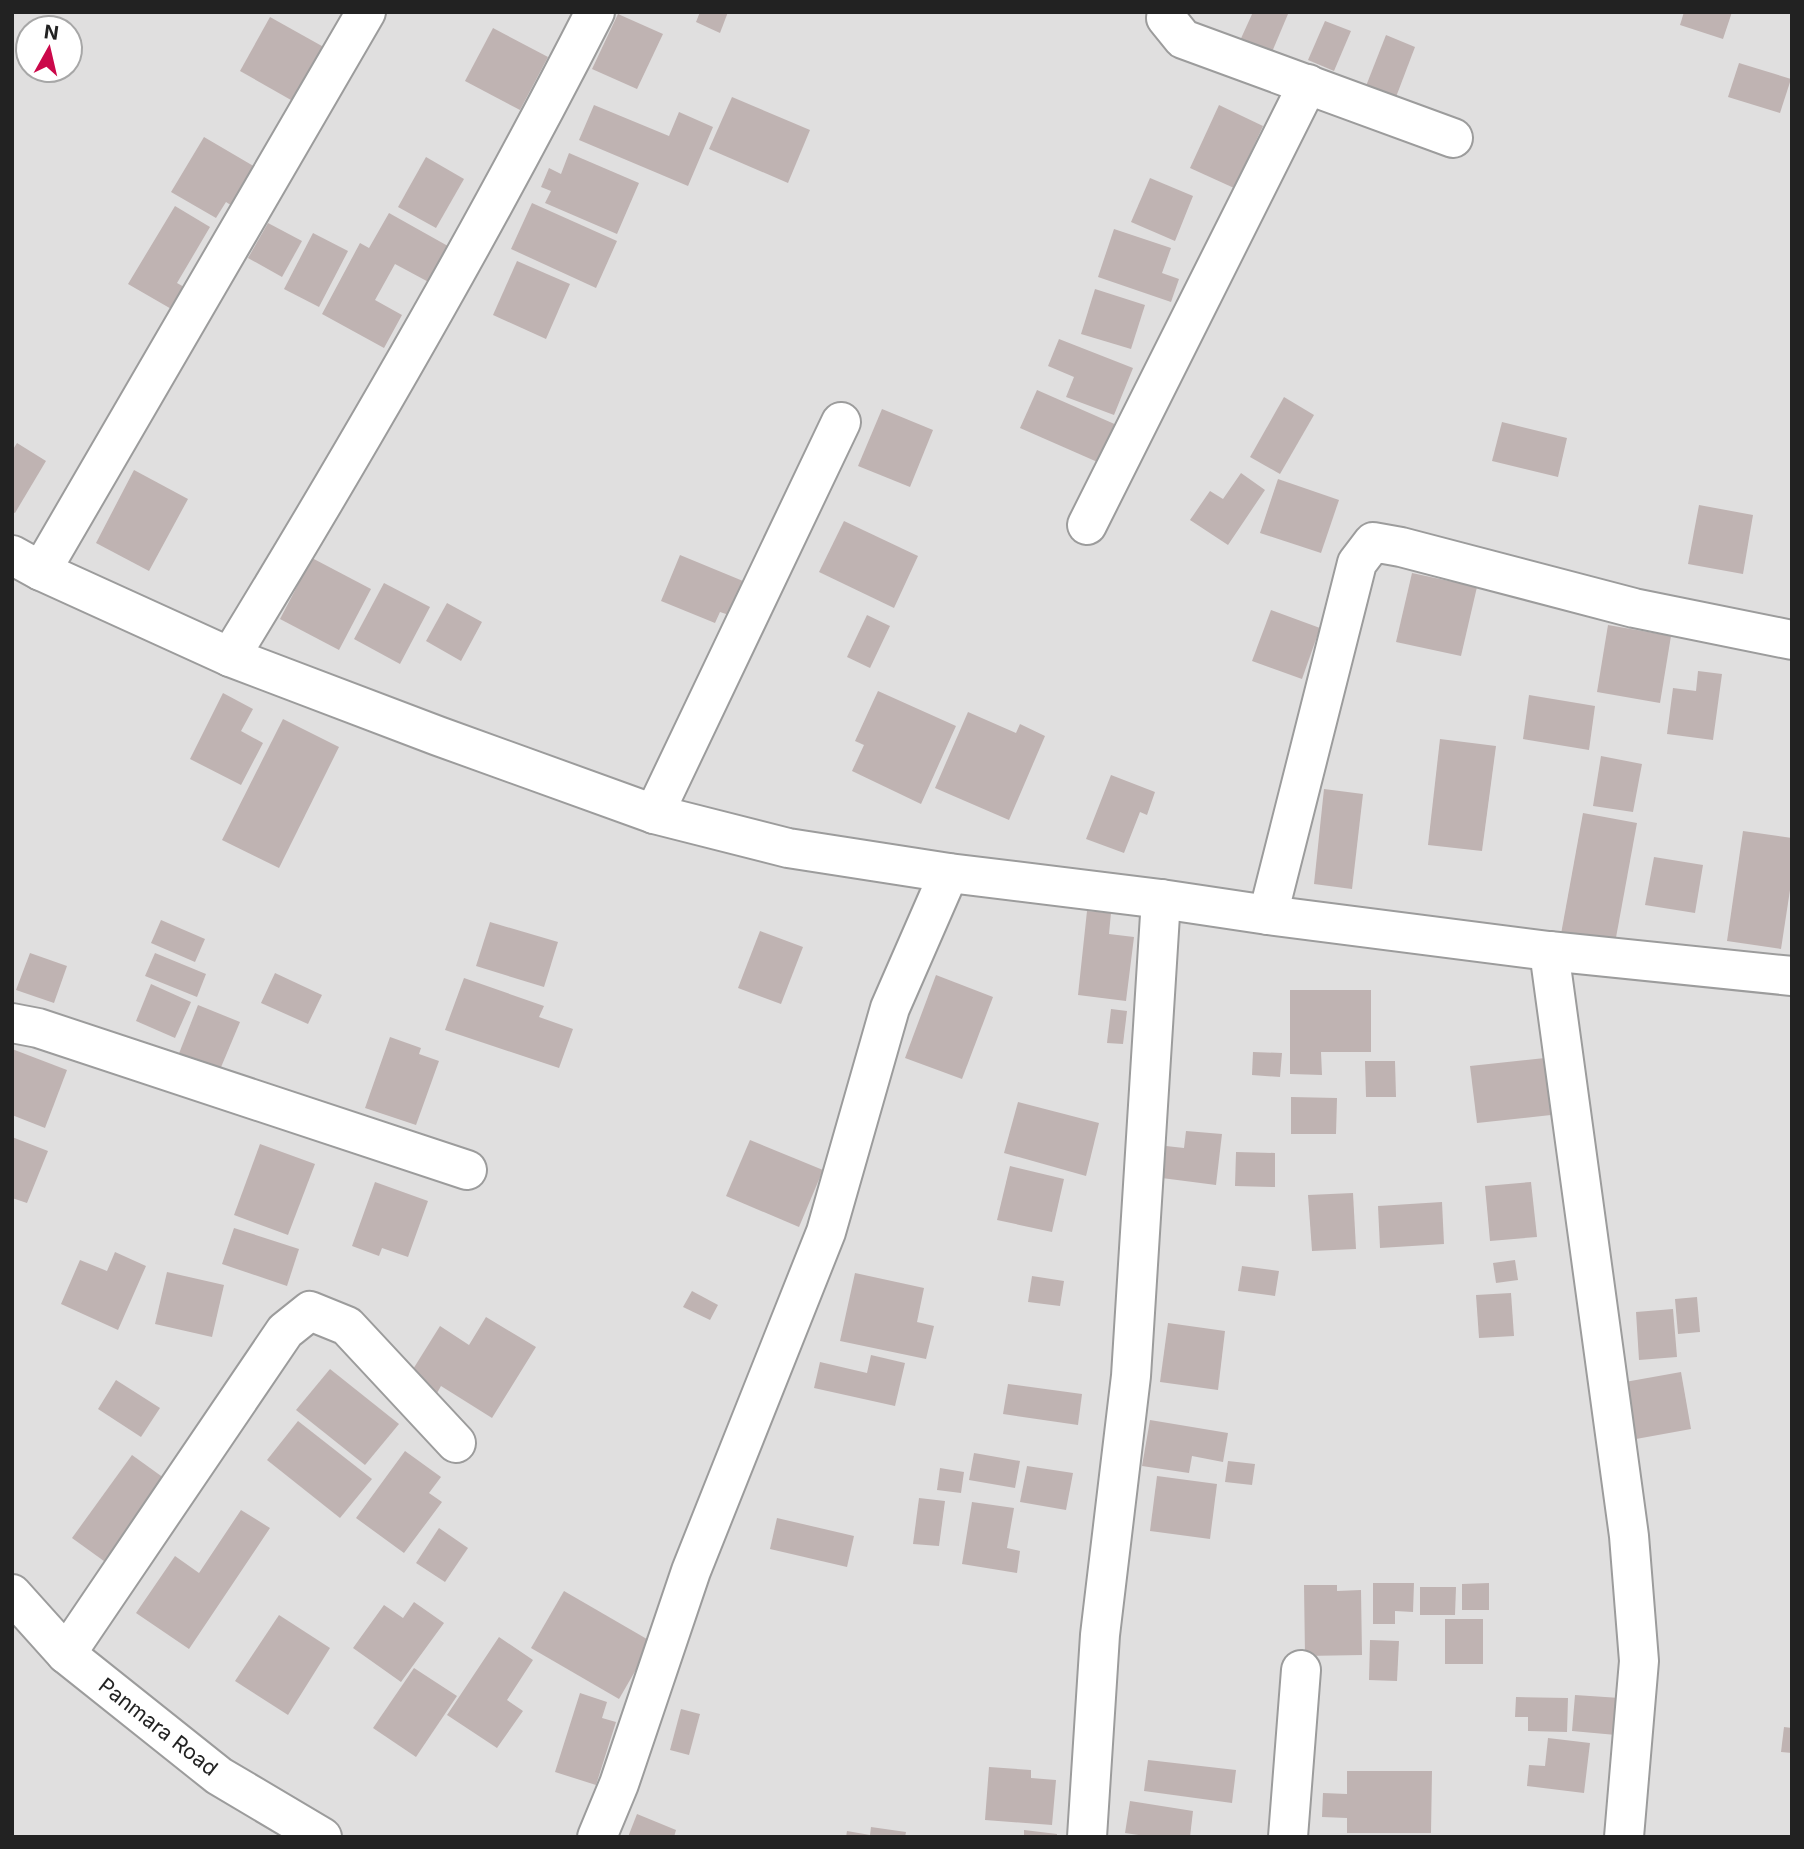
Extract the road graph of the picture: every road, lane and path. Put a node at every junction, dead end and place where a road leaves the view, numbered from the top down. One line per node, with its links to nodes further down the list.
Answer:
1 (366, 12): 8 (street)
2 (595, 12): 10 (street)
3 (1167, 12): 4 (street)
4 (1308, 84): 5 (street); 7 (street)
5 (1453, 138)
6 (841, 422): 11 (street)
7 (1087, 525)
8 (27, 563): 10 (street)
9 (1792, 640): 14 (street)
10 (230, 657): 11 (street)
11 (654, 814): 12 (street)
12 (949, 873): 13 (street); 24 (street)
13 (1161, 899): 14 (street); 25 (street)
14 (1268, 915): 15 (street)
15 (1549, 951): 16 (street); 27 (street)
16 (1792, 976)
17 (12, 1023): 18 (street)
18 (467, 1170)
19 (456, 1443): 21 (street)
20 (12, 1594): 21 (street, Panmara Road)
21 (66, 1654): 23 (street, Panmara Road)
22 (1301, 1670): 26 (street)
23 (322, 1837)
24 (597, 1837)
25 (1087, 1837)
26 (1288, 1837)
27 (1624, 1837)

